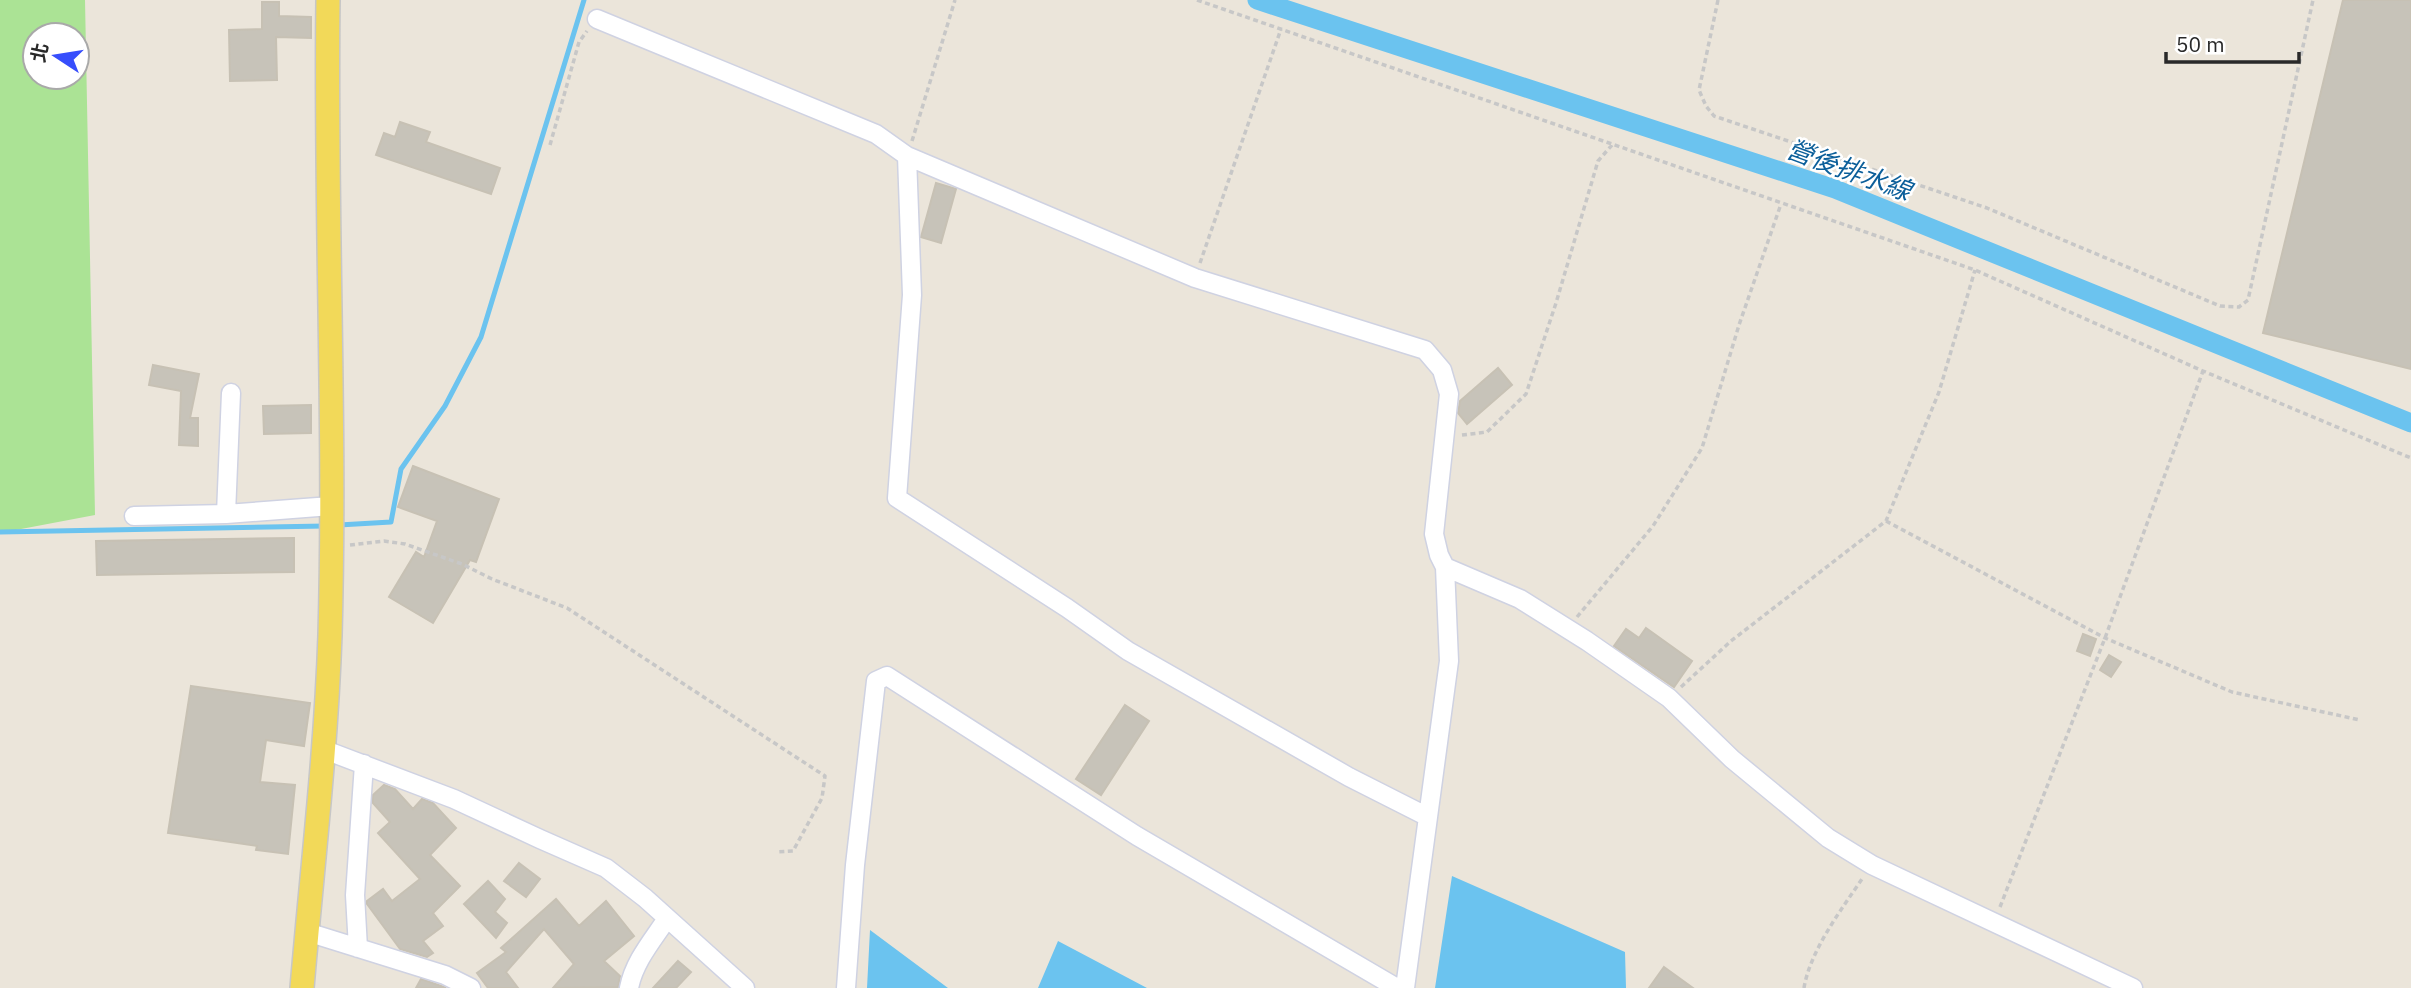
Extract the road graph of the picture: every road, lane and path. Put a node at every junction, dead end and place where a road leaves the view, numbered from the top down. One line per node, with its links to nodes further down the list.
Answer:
1 (328, 0): 18 (main road)
2 (955, 0): 10 (path)
3 (1197, 0): 7 (path)
4 (1718, 0): 5 (path)
5 (2314, 0)
6 (597, 19): 8 (path); 10 (lane)
7 (1281, 29): 9 (path); 13 (path)
8 (550, 145)
9 (1612, 145): 11 (path); 16 (path)
10 (907, 156): 13 (lane); 30 (lane)
11 (1781, 204): 12 (path); 24 (path)
12 (1975, 270): 14 (path); 21 (path)
13 (1195, 278): 16 (lane)
14 (2203, 371): 17 (path); 25 (path)
15 (230, 393): 19 (lane)
16 (1444, 438): 23 (lane)
17 (2411, 458)
18 (331, 506): 19 (lane); 22 (main road)
19 (226, 514): 20 (lane)
20 (134, 516)
21 (1886, 521): 25 (path); 26 (path)
22 (331, 549): 28 (main road); 31 (path)
23 (1445, 567): 24 (lane); 30 (lane)
24 (1567, 628): 26 (lane)
25 (2105, 638): 27 (path); 34 (path)
26 (1669, 698): 32 (lane)
27 (2360, 720)
28 (325, 750): 29 (lane); 35 (main road)
29 (364, 764): 33 (lane); 36 (lane)
30 (1428, 817): 43 (lane)
31 (776, 852)
32 (1872, 865): 34 (lane); 44 (path)
33 (666, 920): 37 (lane); 40 (lane)
34 (1994, 922): 45 (lane)
35 (307, 932): 36 (lane); 38 (main road)
36 (358, 948): 39 (lane)
37 (741, 986)
38 (302, 988)
39 (471, 988)
40 (629, 988)
41 (846, 988): 42 (lane)
42 (1397, 988)
43 (1405, 988)
44 (1804, 988)
45 (2133, 988)

